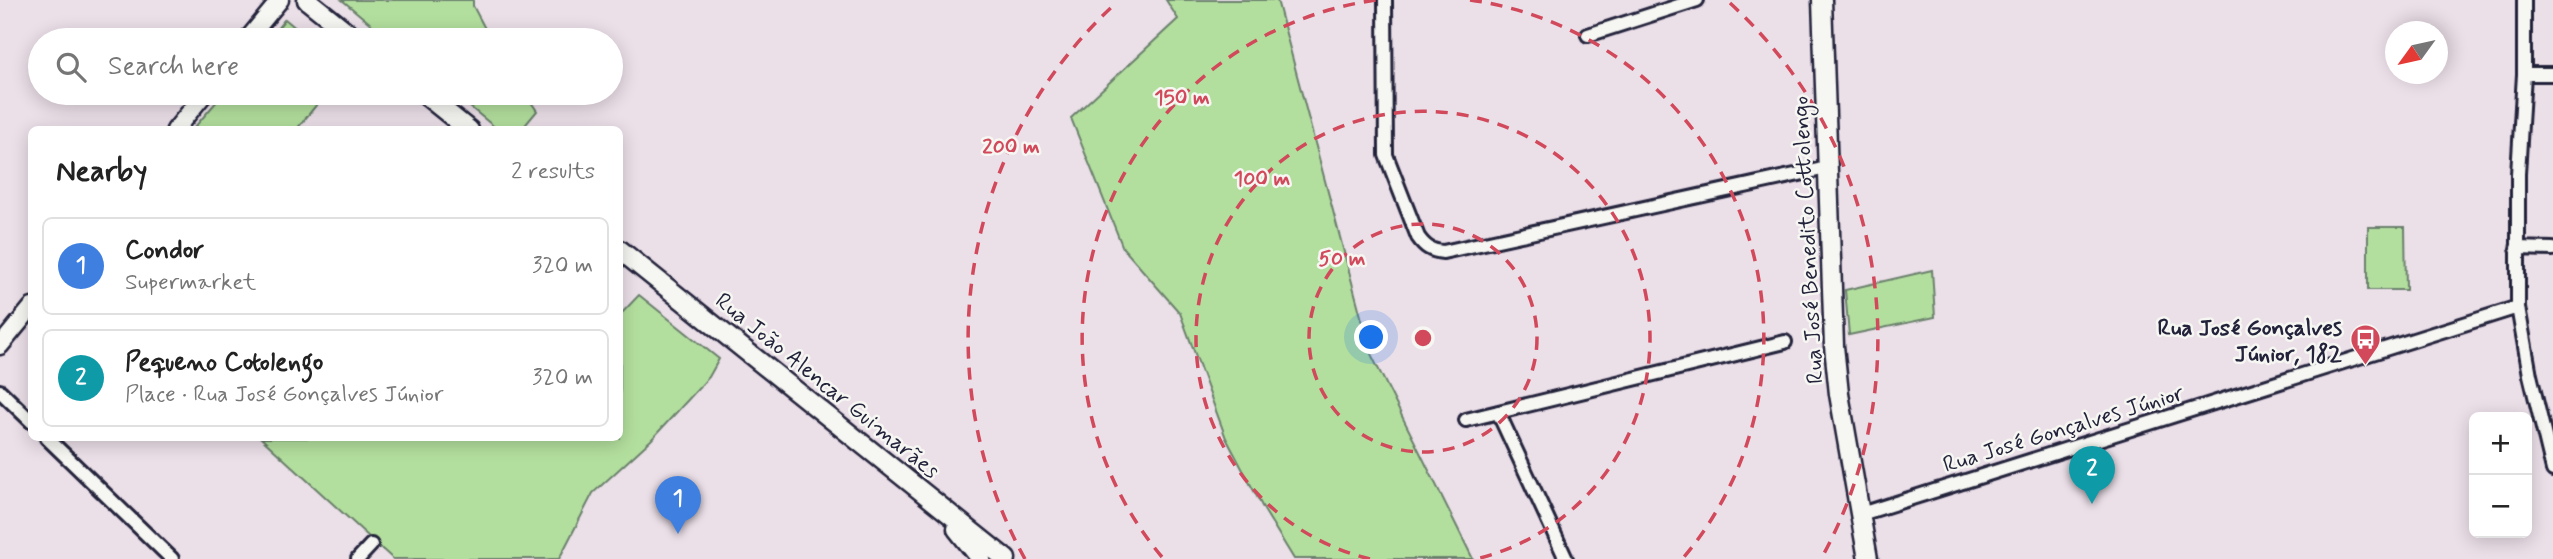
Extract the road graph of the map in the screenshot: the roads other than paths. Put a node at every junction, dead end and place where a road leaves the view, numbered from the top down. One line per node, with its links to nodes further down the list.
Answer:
1 (280, 0): 7 (street)
2 (307, 0): 8 (main road)
3 (1385, 0): 16 (street)
4 (1697, 0): 9 (street)
5 (1822, 0): 16 (main road, Rua José Benedito Cottolengo)
6 (2524, 0): 10 (street)
7 (257, 28)
8 (342, 28)
9 (1588, 35)
10 (2524, 74): 11 (street); 17 (street)
11 (2553, 74)
12 (195, 105): 14 (street)
13 (438, 105): 15 (main road)
14 (178, 126)
15 (464, 126)
16 (1827, 169): 31 (main road, Rua José Benedito Cottolengo)
17 (2517, 248): 18 (street); 20 (street)
18 (2553, 248)
19 (623, 252): 30 (main road, Rua João Alencar Guimarães)
20 (2518, 307): 29 (street); 31 (street, Rua José Gonçalves Júnior)
21 (28, 312): 23 (street)
22 (1785, 342): 25 (street)
23 (0, 346)
24 (0, 391): 26 (street)
25 (1498, 412): 27 (street); 37 (street)
26 (28, 418)
27 (1466, 420)
28 (50, 441): 33 (street)
29 (2553, 470)
30 (919, 488): 35 (main road); 36 (main road, Rua João Alencar Guimarães)
31 (1861, 514): 38 (main road, Rua José Benedito Cottolengo)
32 (371, 545): 34 (street)
33 (172, 559)
34 (358, 559)
35 (981, 559)
36 (1006, 559)
37 (1566, 559)
38 (1868, 559)

